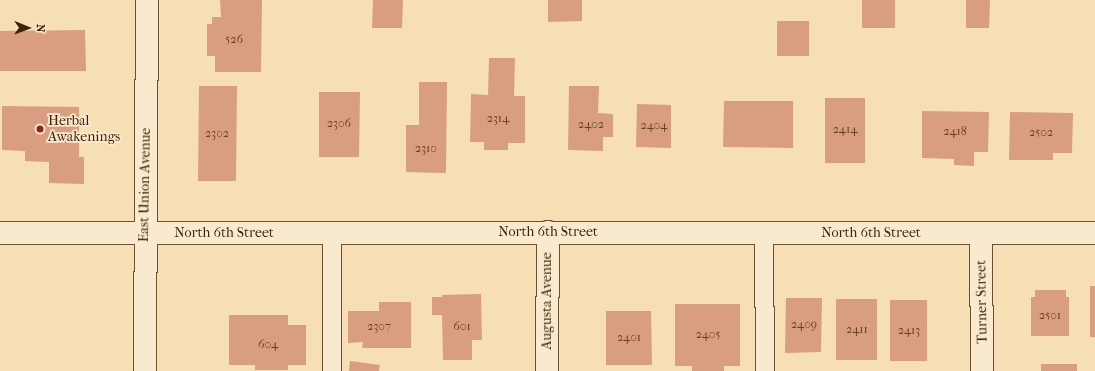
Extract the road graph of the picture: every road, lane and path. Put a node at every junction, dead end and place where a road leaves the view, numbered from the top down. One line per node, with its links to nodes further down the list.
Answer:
1 (147, 0): 5 (main road, East Union Avenue)
2 (332, 232): 3 (main road, North 6th Street); 5 (main road, North 6th Street); 10 (lane)
3 (548, 232): 6 (main road, North 6th Street); 11 (main road, Augusta Avenue)
4 (0, 233): 5 (main road, North 6th Street)
5 (145, 233): 9 (main road, East Union Avenue)
6 (764, 233): 7 (main road, North 6th Street); 12 (lane)
7 (981, 233): 8 (main road, North 6th Street); 13 (main road, Turner Street)
8 (1095, 233)
9 (145, 371)
10 (332, 371)
11 (548, 371)
12 (764, 371)
13 (982, 371)

